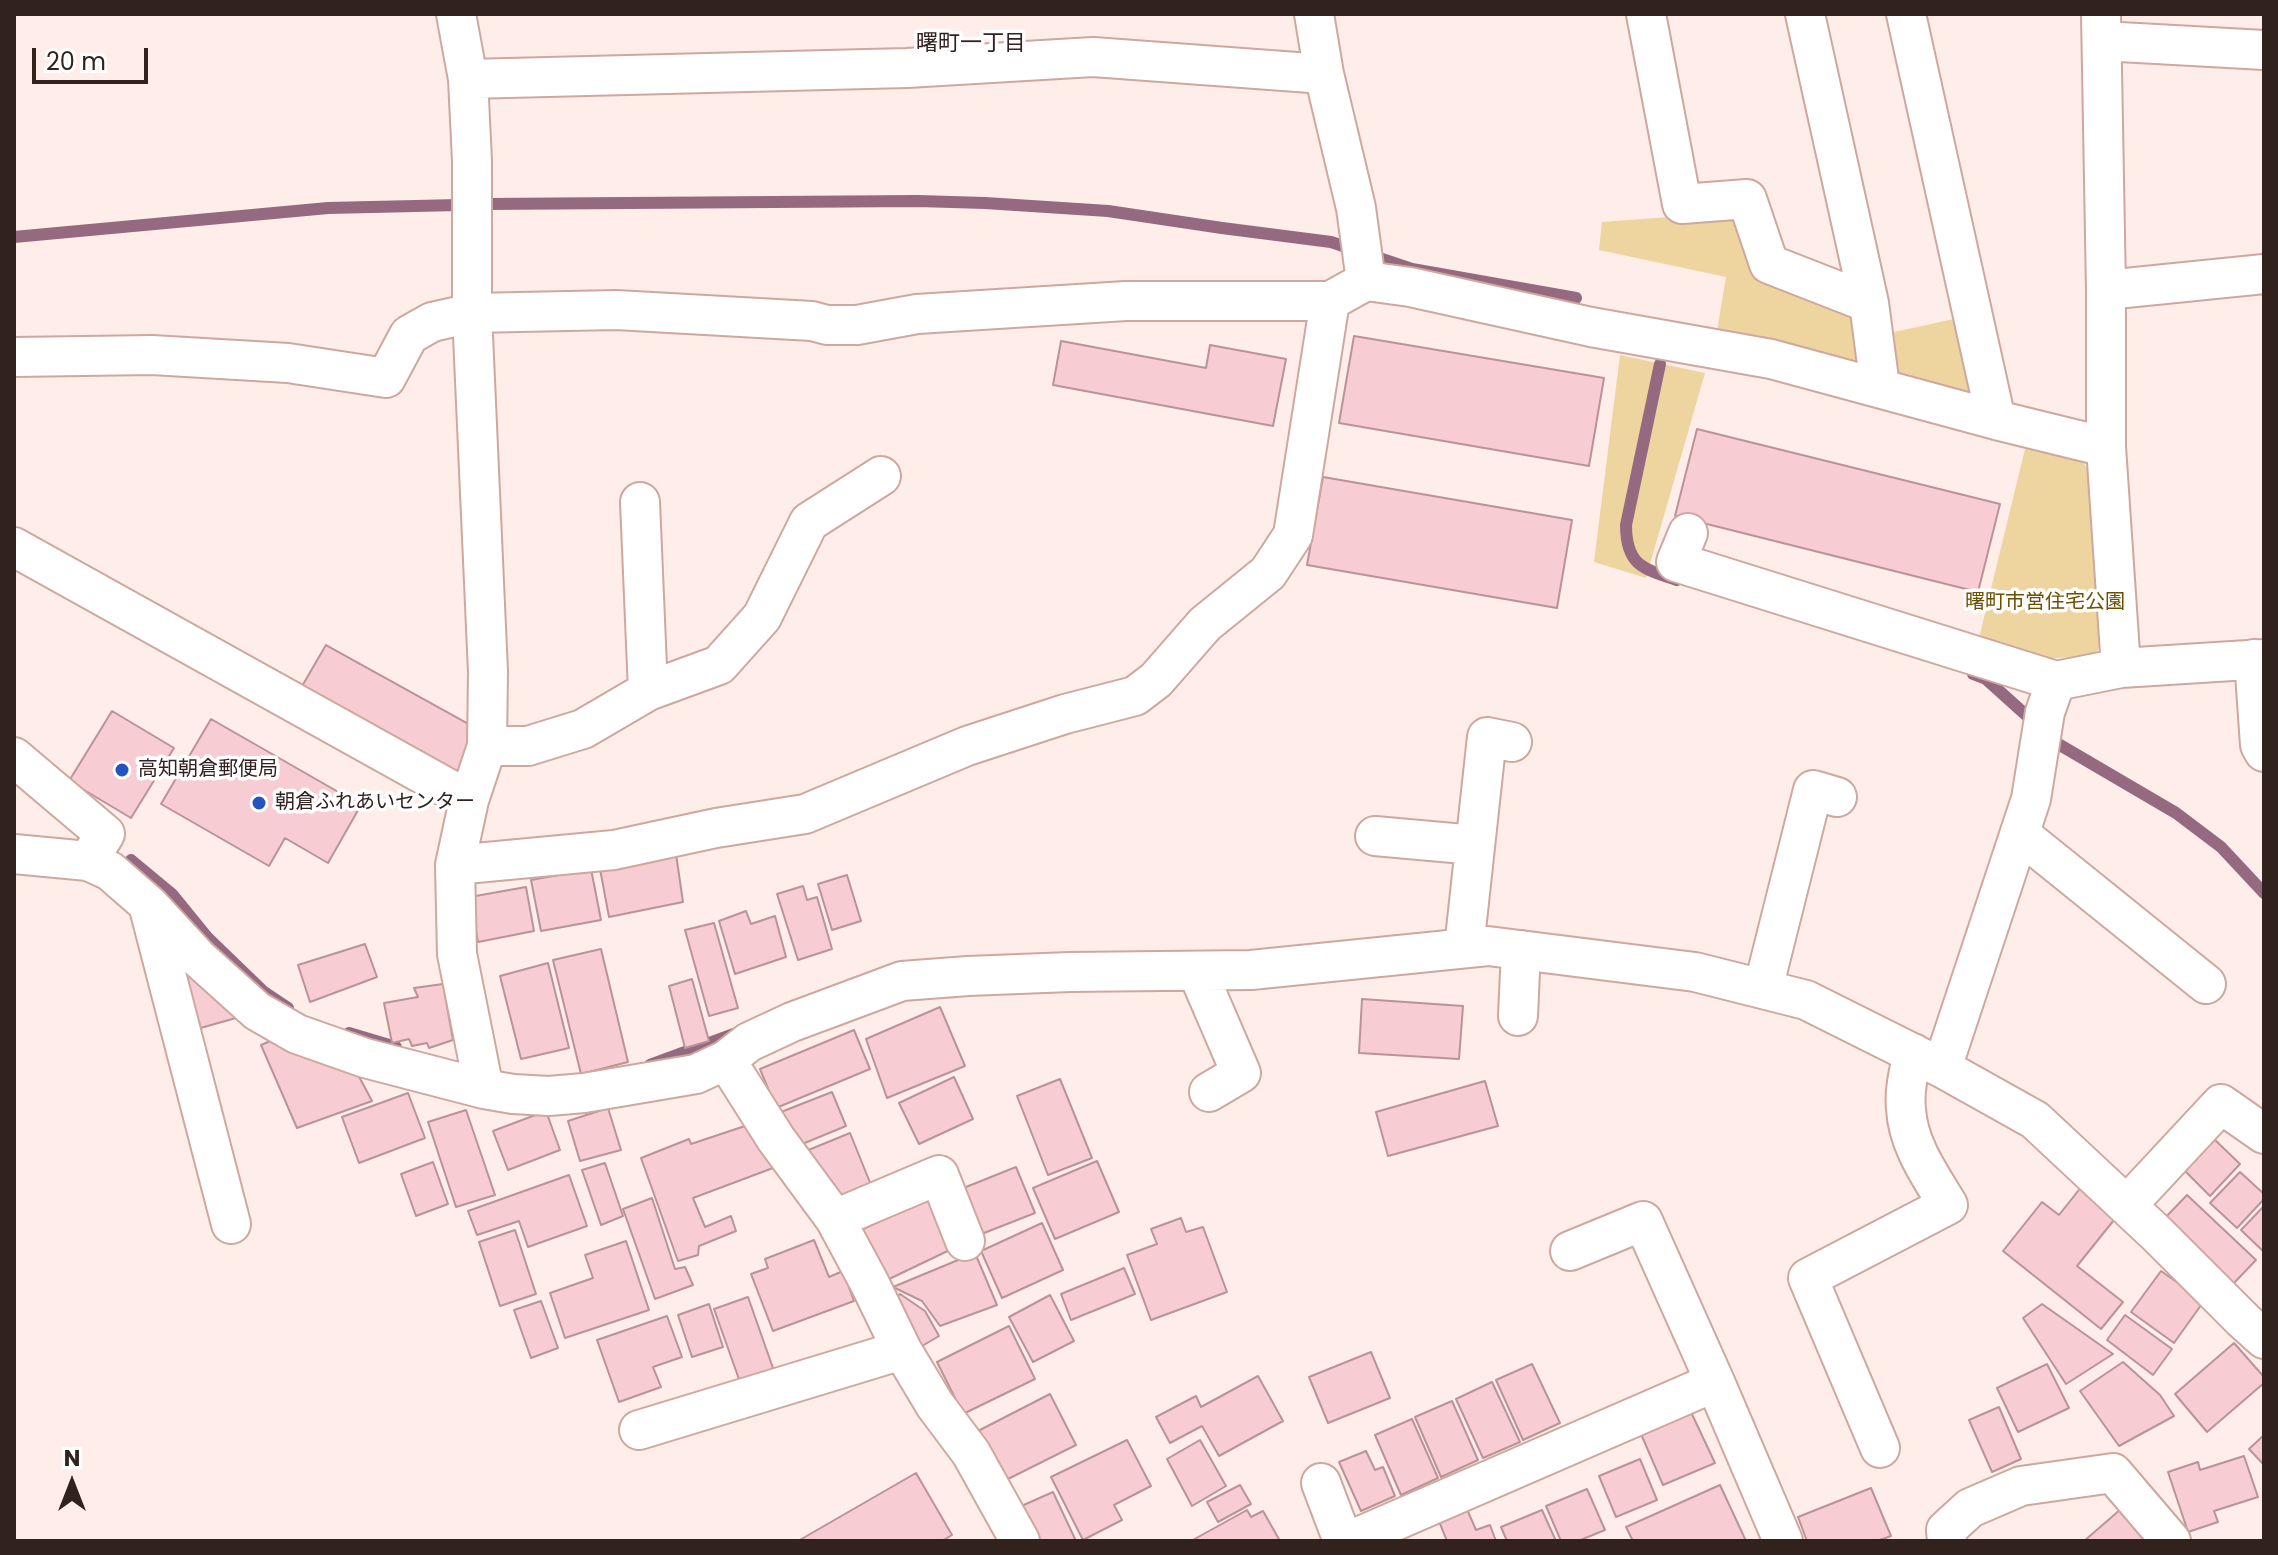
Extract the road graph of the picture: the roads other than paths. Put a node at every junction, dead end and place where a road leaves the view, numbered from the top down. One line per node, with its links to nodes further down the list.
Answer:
1 (456, 14): 9 (street)
2 (1314, 14): 8 (street)
3 (1646, 14): 14 (street)
4 (1805, 14): 14 (street)
5 (1906, 14): 18 (street)
6 (2102, 27): 7 (street); 12 (street)
7 (2264, 50)
8 (1324, 74): 9 (street); 11 (street)
9 (468, 79): 15 (street)
10 (2264, 274): 12 (street)
11 (1366, 281): 13 (street); 17 (street)
12 (2106, 290): 19 (street)
13 (1330, 301): 15 (street); 39 (street)
14 (1869, 303): 17 (street)
15 (472, 313): 16 (street); 29 (street)
16 (14, 357)
17 (1880, 387): 18 (street)
18 (1996, 420): 19 (street)
19 (2106, 447): 25 (street)
20 (881, 476): 26 (street)
21 (640, 502): 26 (street)
22 (1688, 533): 27 (street)
23 (14, 547): 33 (street)
24 (2259, 659): 25 (street); 30 (street)
25 (2121, 668): 27 (street)
26 (648, 691): 29 (street)
27 (2046, 713): 34 (street)
28 (1512, 742): 36 (street)
29 (487, 746): 33 (street)
30 (2264, 752)
31 (14, 757): 38 (street)
32 (1810, 791): 45 (street)
33 (469, 800): 39 (street)
34 (2020, 834): 44 (street); 48 (street)
35 (1375, 836): 36 (street)
36 (1475, 845): 41 (street)
37 (14, 854): 38 (street)
38 (88, 861): 40 (street)
39 (455, 865): 49 (street)
40 (149, 905): 49 (street); 54 (street)
41 (1464, 948): 42 (street); 43 (street)
42 (1521, 950): 45 (street); 46 (street)
43 (1197, 971): 47 (street); 50 (street)
44 (2206, 984)
45 (1763, 989): 48 (street)
46 (1518, 1016)
47 (726, 1060): 49 (street); 53 (street)
48 (1928, 1060): 52 (street); 61 (street)
49 (484, 1089)
50 (1209, 1092)
51 (2264, 1134): 52 (street)
52 (2127, 1205): 57 (street)
53 (835, 1219): 55 (street); 58 (street)
54 (231, 1224)
55 (965, 1241)
56 (1570, 1251): 59 (street)
57 (2264, 1339)
58 (902, 1350): 60 (street); 63 (street)
59 (1715, 1382): 65 (street); 66 (street)
60 (639, 1430)
61 (1880, 1448)
62 (1321, 1483): 64 (street)
63 (1005, 1536)
64 (1343, 1541)
65 (1349, 1541)
66 (1783, 1541)
67 (1947, 1541): 68 (street)
68 (2171, 1541)

